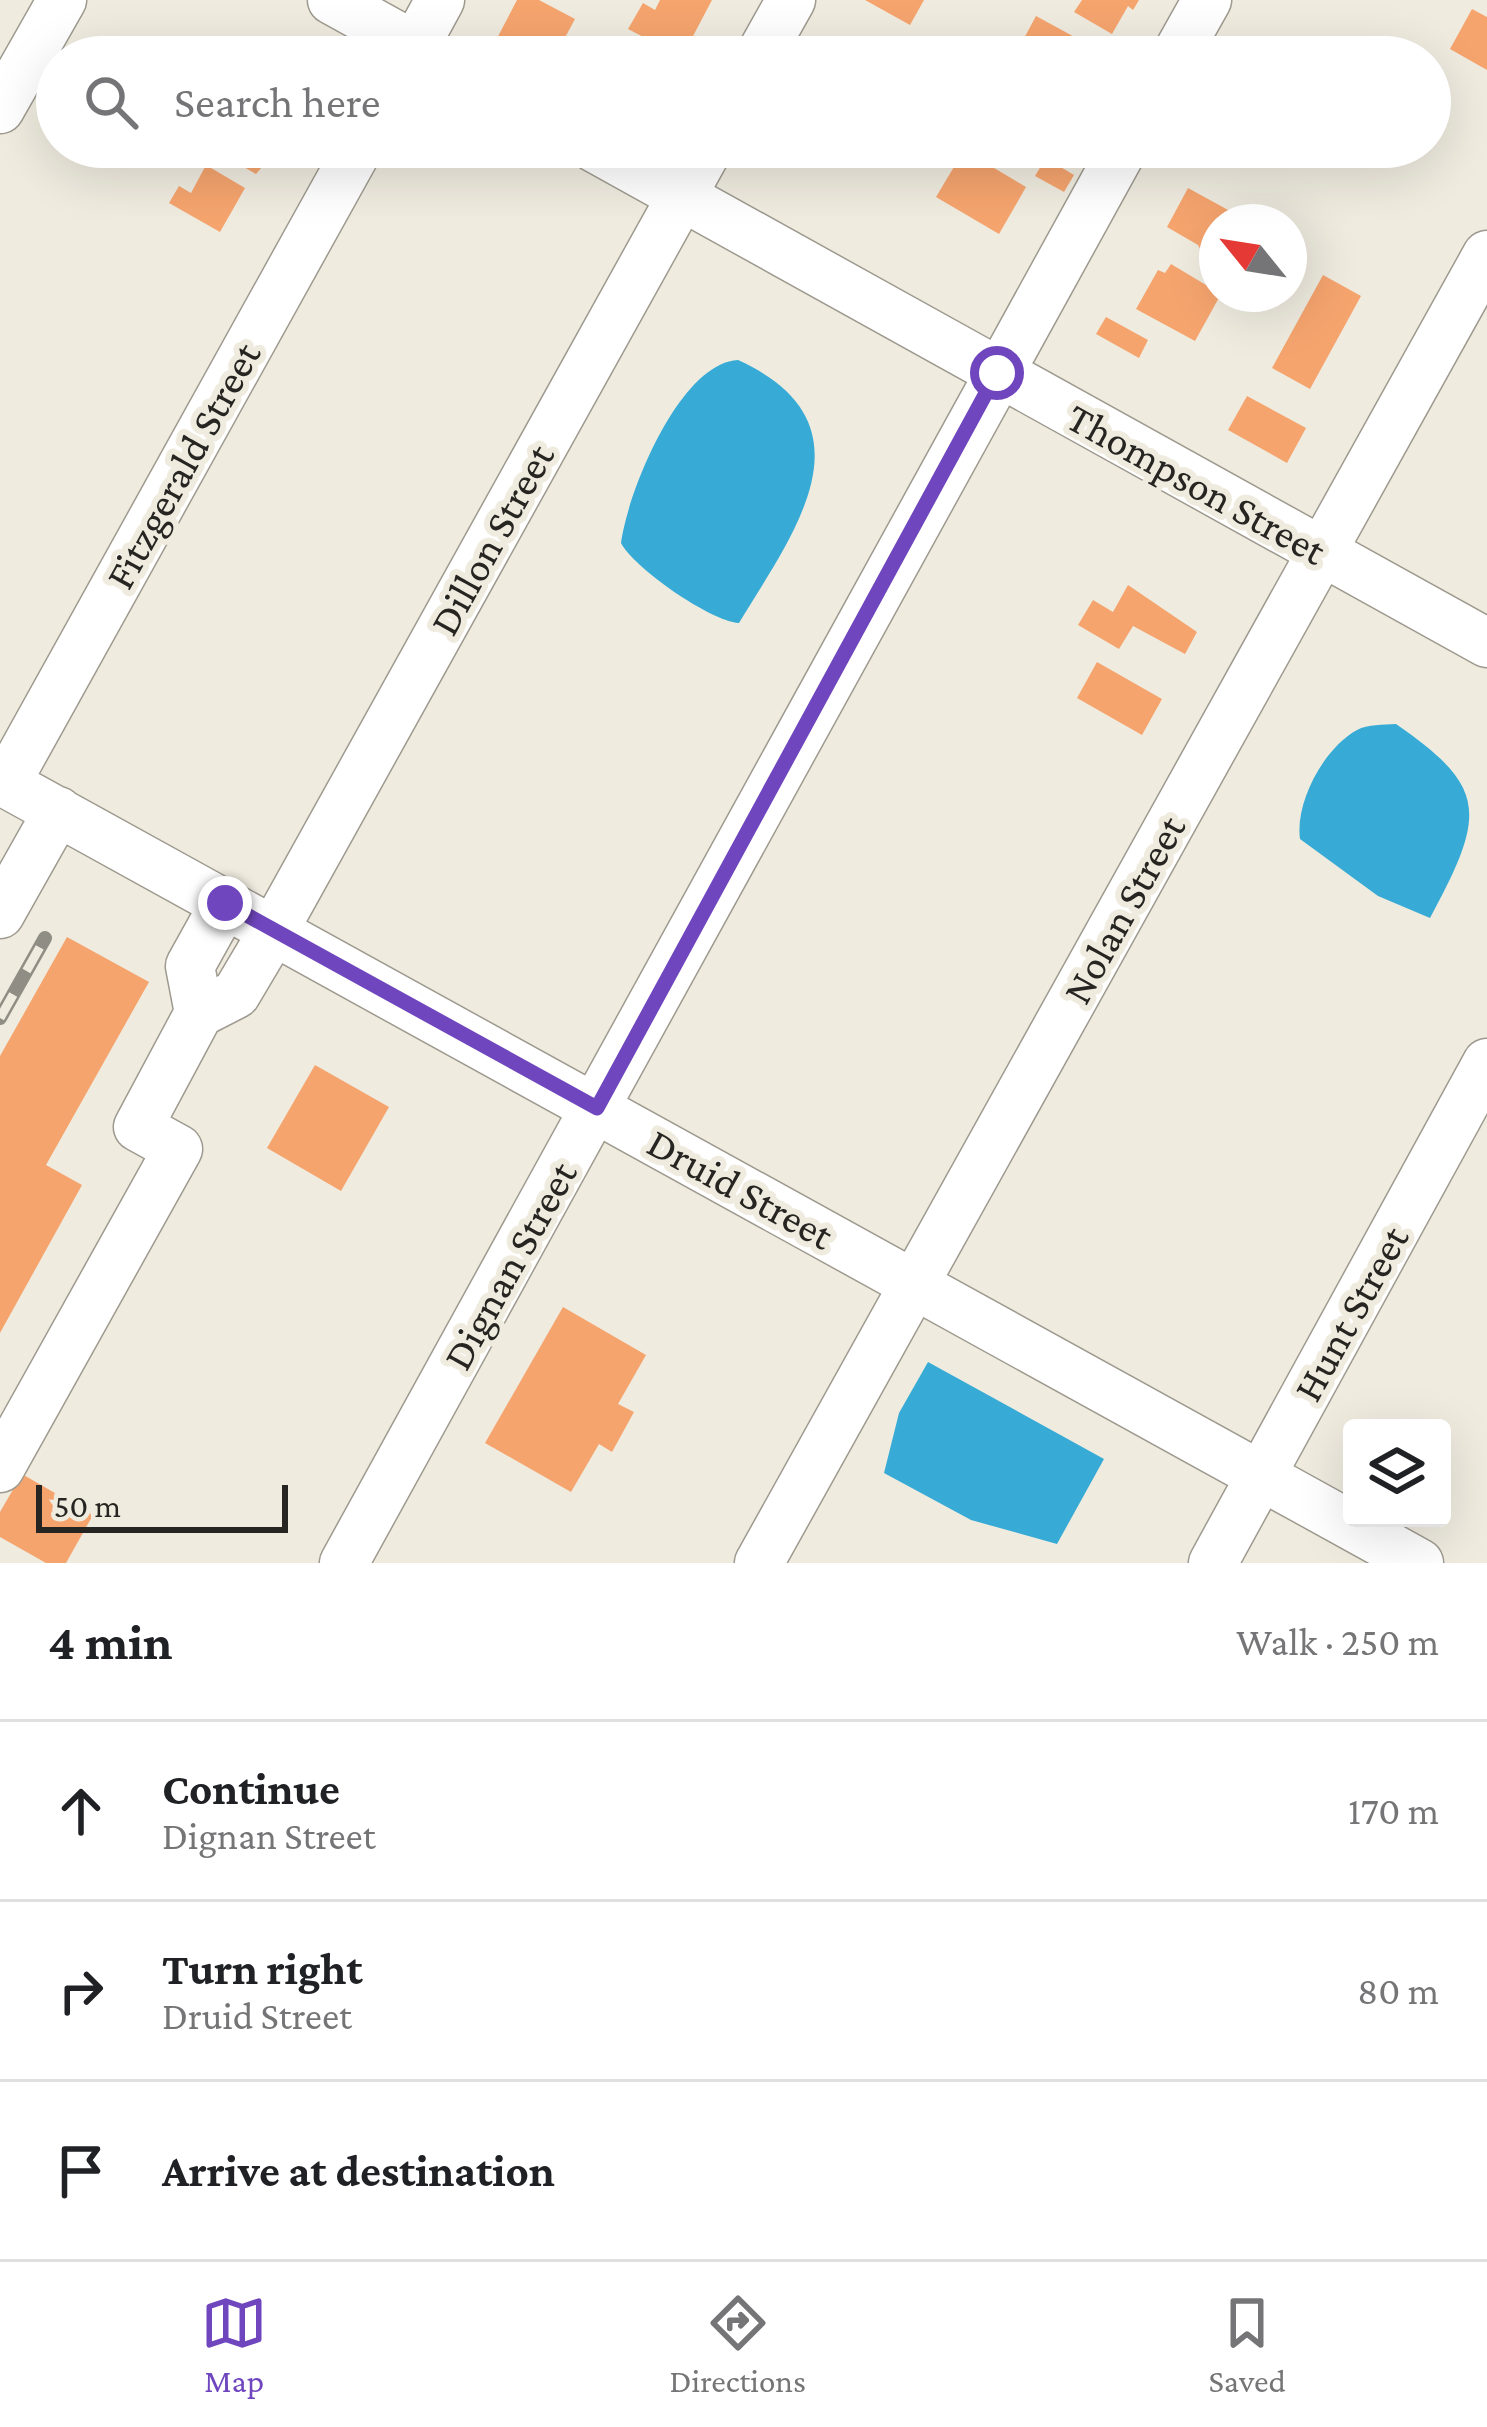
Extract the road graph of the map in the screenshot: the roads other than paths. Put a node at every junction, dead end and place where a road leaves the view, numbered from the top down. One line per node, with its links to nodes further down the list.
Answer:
1 (62, 0): 6 (street)
2 (332, 0): 7 (street)
3 (440, 0): 8 (street)
4 (790, 0): 9 (street)
5 (1207, 0): 10 (street)
6 (42, 36)
7 (392, 36)
8 (426, 36)
9 (770, 36)
10 (1187, 36)
11 (36, 46): 12 (street)
12 (0, 109)
13 (347, 168): 22 (street, Fitzgerald Street)
14 (630, 168): 17 (street, Thompson Street)
15 (697, 168): 17 (street, Dillon Street)
16 (1112, 168): 19 (street, Dignan Street)
17 (681, 197): 19 (street, Thompson Street); 26 (street, Dillon Street)
18 (1487, 255): 20 (street, Nolan Street)
19 (997, 373): 20 (street, Thompson Street); 29 (street, Dignan Street)
20 (1322, 552): 21 (street, Thompson Street); 30 (street, Nolan Street)
21 (1487, 643)
22 (3, 781): 23 (street, Druid Street)
23 (58, 812): 24 (street, Druid Street); 25 (street)
24 (225, 903): 26 (street, Druid Street); 27 (street)
25 (0, 914)
26 (274, 930): 27 (street, Dillon Street); 29 (street, Druid Street)
27 (199, 1013): 31 (street)
28 (1487, 1063): 32 (street, Hunt Street)
29 (597, 1108): 30 (street, Druid Street); 33 (street, Dignan Street)
30 (915, 1284): 32 (street, Druid Street); 34 (street, Nolan Street)
31 (0, 1468)
32 (1261, 1476): 35 (street, Hunt Street); 36 (street, Druid Street)
33 (344, 1563)
34 (759, 1563)
35 (1213, 1563)
36 (1419, 1563)

